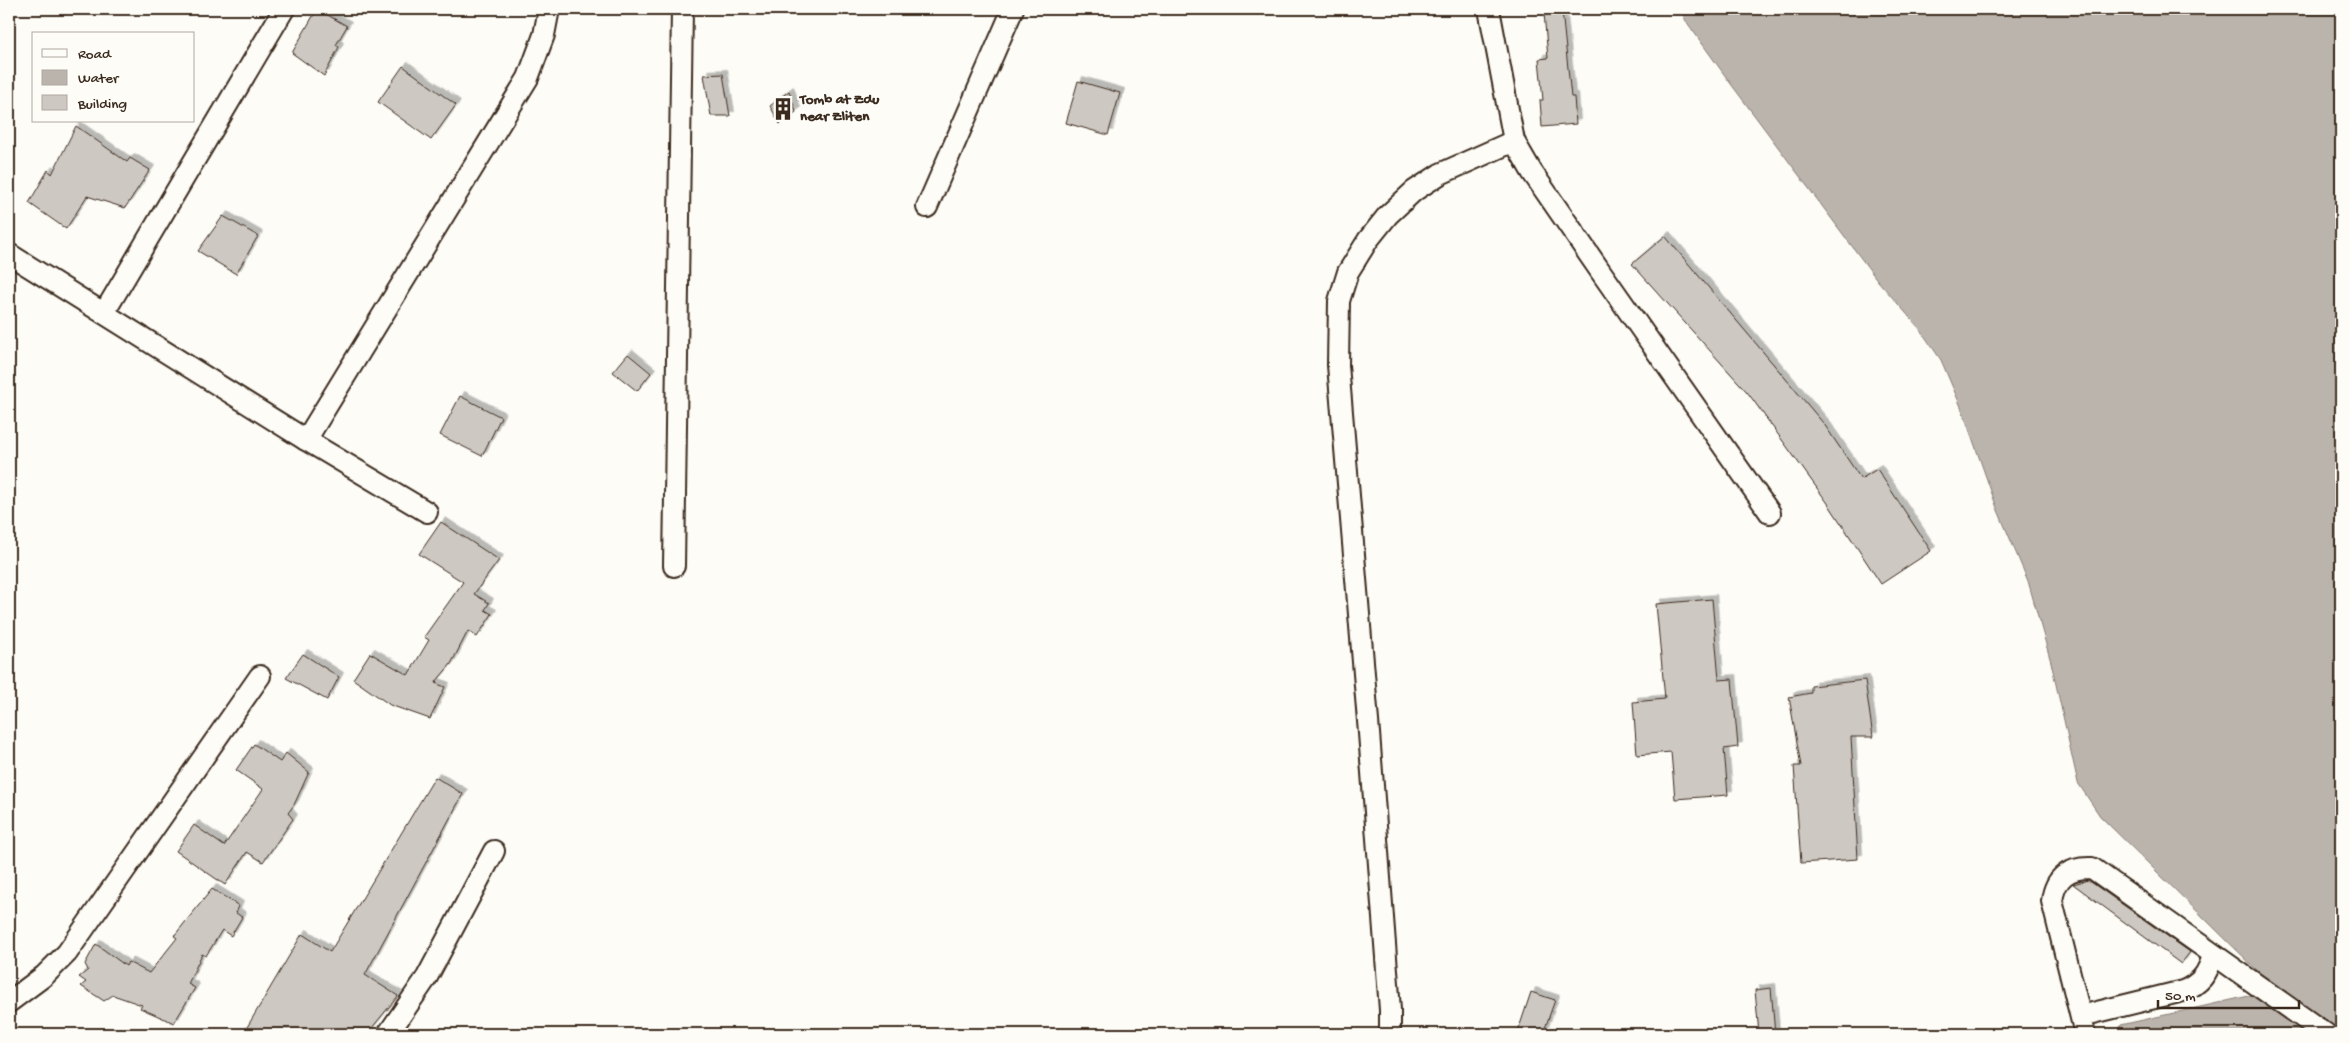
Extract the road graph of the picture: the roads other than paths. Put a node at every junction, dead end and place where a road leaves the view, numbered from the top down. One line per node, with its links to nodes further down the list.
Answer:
1 (284, 9): 9 (street)
2 (549, 9): 10 (street)
3 (682, 9): 13 (street)
4 (1014, 9): 7 (street)
5 (1489, 9): 6 (street)
6 (1514, 141): 12 (street); 20 (street)
7 (927, 207)
8 (9, 254): 9 (street)
9 (104, 313): 10 (street)
10 (306, 440): 11 (street)
11 (427, 512)
12 (1770, 513)
13 (674, 566)
14 (260, 676): 17 (street)
15 (494, 851): 19 (street)
16 (2213, 956): 18 (street); 18 (street); 21 (street)
17 (9, 1002)
18 (2083, 1025)
19 (388, 1034)
20 (1390, 1034)
21 (2326, 1034)

